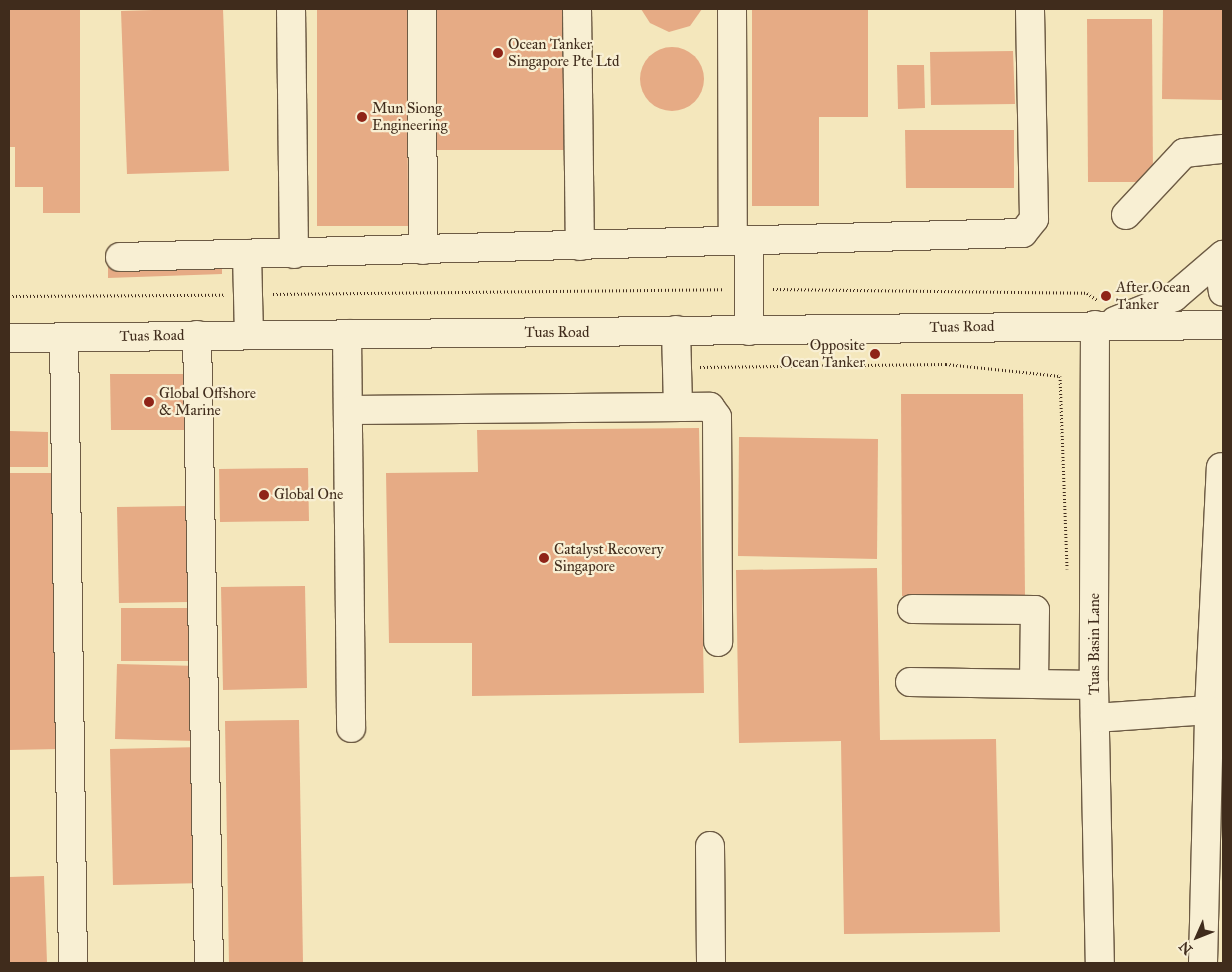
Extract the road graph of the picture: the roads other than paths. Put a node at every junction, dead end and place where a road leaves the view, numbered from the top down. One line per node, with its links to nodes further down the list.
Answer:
1 (291, 9): 12 (street)
2 (422, 9): 10 (street)
3 (577, 9): 9 (street)
4 (732, 9): 8 (street)
5 (1030, 9): 8 (street)
6 (1223, 149): 7 (street)
7 (1126, 215)
8 (741, 241): 9 (street); 19 (street)
9 (580, 246): 10 (street)
10 (423, 250): 12 (street)
11 (247, 254): 12 (street); 14 (street); 22 (street)
12 (294, 254)
13 (1223, 255): 15 (street, Tuas Road); 16 (street, Tuas Road)
14 (120, 257)
15 (1223, 292)
16 (1105, 324): 17 (street, Tuas Road); 19 (street, Tuas Road); 32 (street, Tuas Basin Lane)
17 (1223, 325)
18 (676, 330): 19 (street, Tuas Road); 20 (street, Tuas Road); 25 (street)
19 (749, 331)
20 (347, 334): 22 (street, Tuas Road); 26 (street)
21 (197, 335): 22 (street, Tuas Road); 23 (street, Tuas Road); 38 (street)
22 (250, 335)
23 (64, 337): 24 (street, Tuas Road); 37 (street)
24 (9, 338)
25 (678, 404): 26 (street); 29 (street)
26 (351, 410): 35 (street)
27 (1222, 467): 33 (street)
28 (912, 609): 31 (street)
29 (718, 642)
30 (910, 682): 31 (street)
31 (1034, 684): 32 (street)
32 (1094, 686): 34 (street, Tuas Basin Lane)
33 (1209, 710): 34 (street); 41 (street)
34 (1095, 718): 40 (street, Tuas Basin Lane)
35 (351, 728)
36 (710, 846): 39 (street)
37 (73, 963)
38 (209, 963)
39 (711, 963)
40 (1100, 963)
41 (1203, 963)

